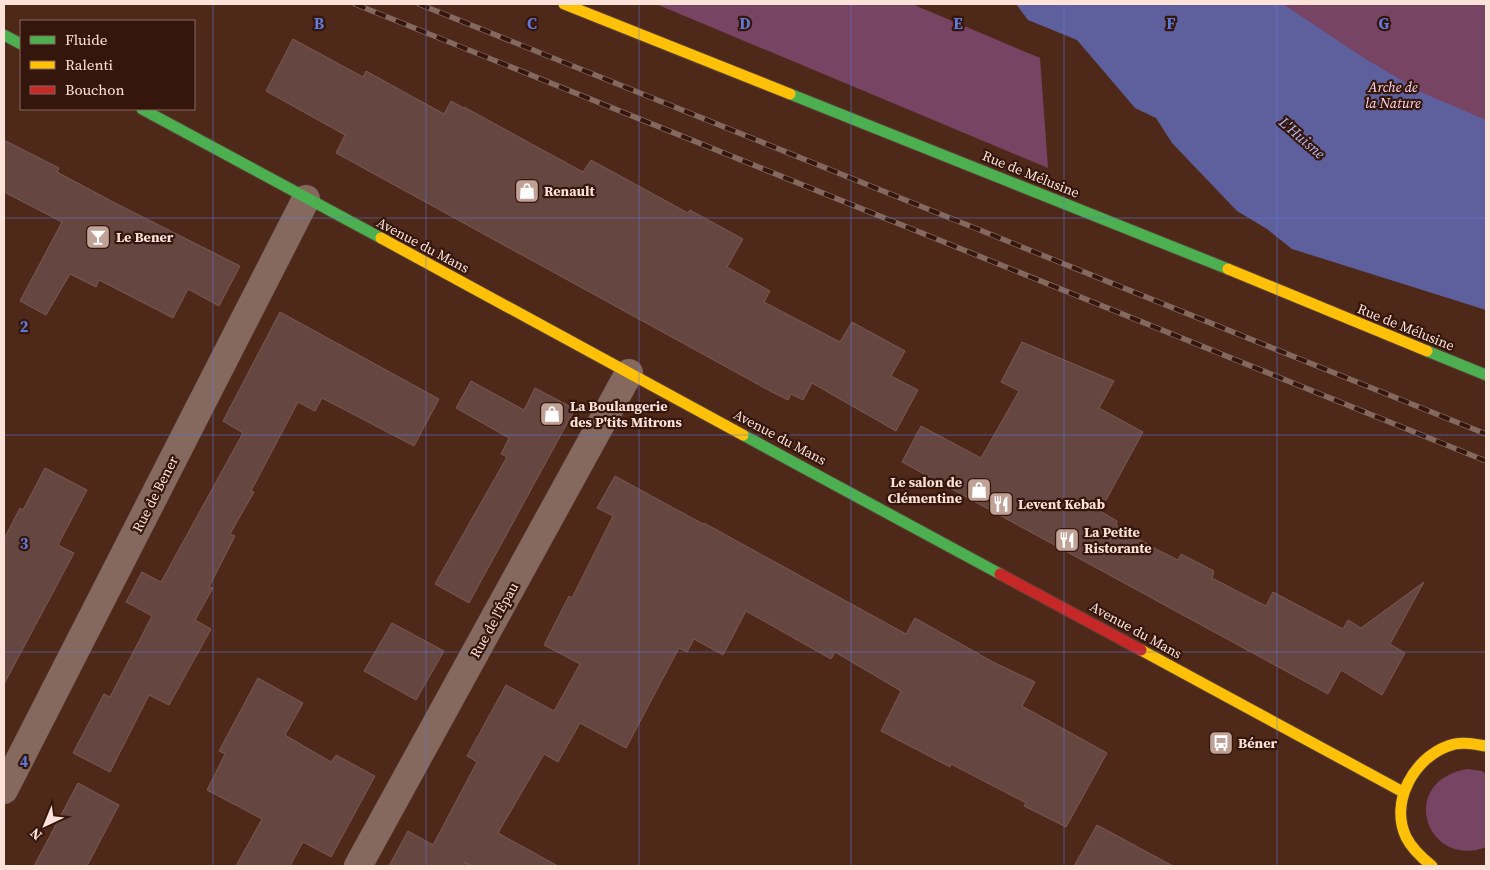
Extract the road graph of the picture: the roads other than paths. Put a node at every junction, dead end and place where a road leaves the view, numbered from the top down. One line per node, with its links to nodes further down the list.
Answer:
1 (564, 4): 7 (main road, Rue de Mélusine)
2 (4, 35): 3 (main road)
3 (20, 43)
4 (144, 110): 5 (main road, Avenue du Mans)
5 (306, 199): 6 (main road, Avenue du Mans); 9 (street, Rue de Bener)
6 (629, 373): 10 (main road, Avenue du Mans); 11 (street, Rue de l'Épau)
7 (1486, 375)
8 (1486, 746): 10 (main road)
9 (4, 790)
10 (1403, 792): 12 (main road)
11 (358, 866)
12 (1432, 866)

